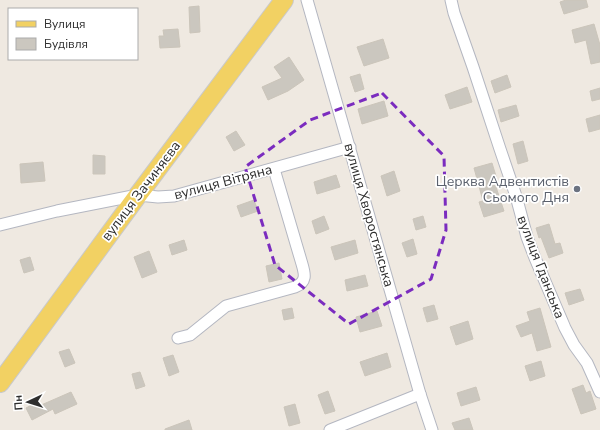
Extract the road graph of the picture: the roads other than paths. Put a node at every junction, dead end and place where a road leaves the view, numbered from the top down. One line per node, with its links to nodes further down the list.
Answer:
1 (284, 0): 6 (main road, вулиця Зачиняєва)
2 (307, 0): 4 (street, вулиця Хворостянська)
3 (451, 0): 10 (street, вулиця Гданська)
4 (350, 147): 5 (street, вулиця Вітряна); 11 (street, вулиця Хворостянська)
5 (274, 169): 6 (street, вулиця Вітряна); 8 (street)
6 (138, 195): 7 (street, вулиця Вітряна); 9 (main road, вулиця Зачиняєва)
7 (0, 224)
8 (178, 338)
9 (0, 384)
10 (600, 392)
11 (420, 394): 12 (street); 13 (street, вулиця Хворостянська)
12 (330, 430)
13 (432, 430)

